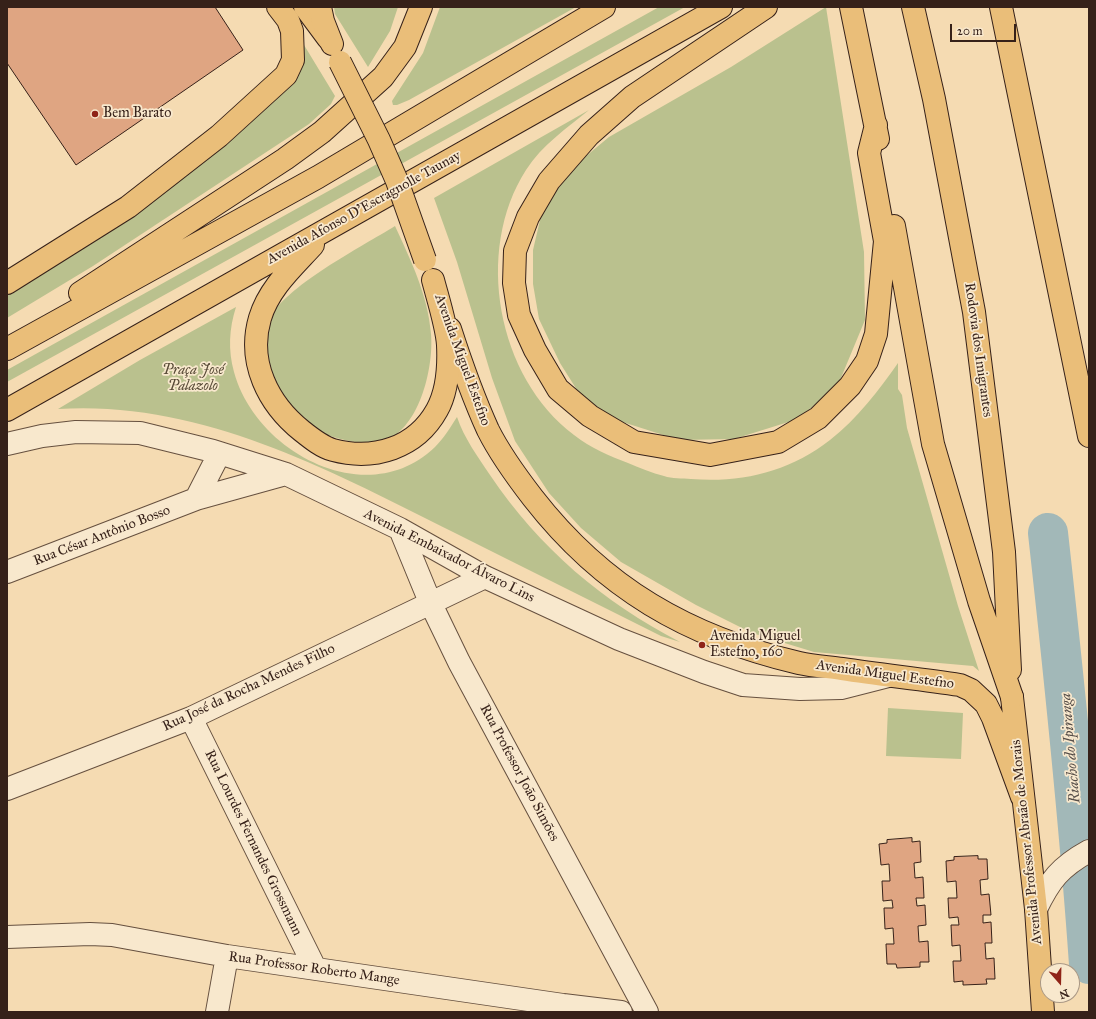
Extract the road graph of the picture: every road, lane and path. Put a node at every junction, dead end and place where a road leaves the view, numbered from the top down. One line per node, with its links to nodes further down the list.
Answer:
1 (278, 7): 15 (main road)
2 (305, 7): 11 (main road, Avenida Miguel Estefno)
3 (320, 7): 11 (main road)
4 (421, 7): 16 (main road)
5 (604, 7): 16 (main road)
6 (721, 7): 13 (main road, Avenida Afonso D'Escragnolle Taunay)
7 (851, 7): 12 (main road)
8 (913, 7): 29 (main road, Rodovia dos Imigrantes)
9 (1001, 7): 19 (main road)
10 (764, 9): 12 (main road)
11 (336, 53): 14 (main road, Avenida Miguel Estefno, bridge)
12 (876, 125): 29 (main road)
13 (331, 227): 14 (main road); 18 (main road, Avenida Afonso D'Escragnolle Taunay)
14 (433, 280): 28 (main road, Avenida Miguel Estefno)
15 (7, 283)
16 (38, 331): 17 (main road)
17 (7, 349)
18 (7, 410)
19 (1089, 436)
20 (7, 444): 21 (street, Avenida Embaixador Álvaro Lins)
21 (213, 451): 22 (street, Avenida Embaixador Álvaro Lins); 23 (street)
22 (286, 474): 23 (street, Rua César Antônio Bosso); 24 (street, Avenida Embaixador Álvaro Lins)
23 (196, 499): 25 (street, Rua César Antônio Bosso)
24 (400, 529): 26 (street, Avenida Embaixador Álvaro Lins); 27 (street, Rua Professor João Simões)
25 (7, 572)
26 (485, 577): 27 (street, Rua José da Rocha Mendes Filho); 28 (street, Avenida Embaixador Álvaro Lins)
27 (430, 602): 30 (street, Rua José da Rocha Mendes Filho); 40 (street, Rua Professor João Simões)
28 (888, 676): 32 (main road, Avenida Miguel Estefno)
29 (1012, 697): 32 (main road, Avenida Professor Abraão de Morais)
30 (191, 718): 31 (street, Rua José da Rocha Mendes Filho); 37 (street, Rua Lourdes Fernandes Grossmann)
31 (7, 789)
32 (1022, 797): 34 (main road, Avenida Professor Abraão de Morais)
33 (1089, 852): 34 (street)
34 (1036, 909): 41 (main road, Avenida Professor Abraão de Morais)
35 (7, 937): 36 (street, Rua Professor Roberto Mange)
36 (227, 956): 37 (street, Rua Professor Roberto Mange); 38 (street)
37 (315, 968): 39 (street, Rua Professor Roberto Mange)
38 (217, 1012)
39 (621, 1012)
40 (647, 1012)
41 (1043, 1012)

